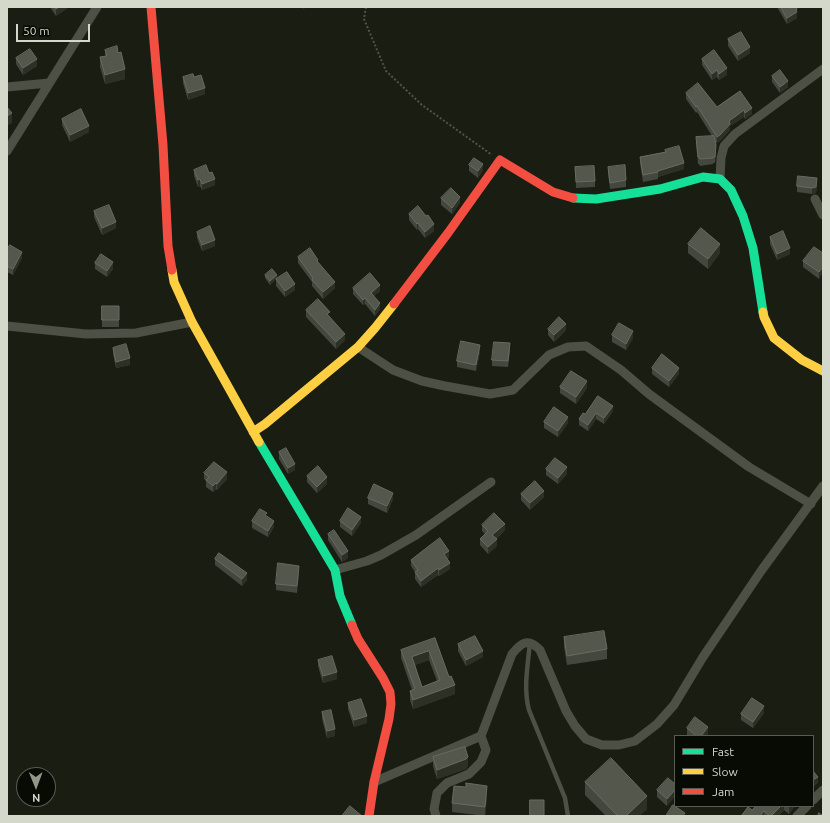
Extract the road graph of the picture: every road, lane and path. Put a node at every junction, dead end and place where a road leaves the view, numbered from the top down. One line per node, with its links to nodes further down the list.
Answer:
1 (97, 7): 5 (street)
2 (151, 7): 12 (street)
3 (366, 7): 8 (path)
4 (823, 69): 9 (street)
5 (49, 84): 6 (street); 7 (street)
6 (7, 87)
7 (7, 150)
8 (500, 160): 9 (street); 14 (street)
9 (720, 179): 15 (street)
10 (815, 199): 11 (street)
11 (823, 215)
12 (192, 322): 13 (street); 16 (street)
13 (7, 326)
14 (358, 347): 16 (street); 19 (street)
15 (823, 370)
16 (253, 432): 20 (street)
17 (491, 482): 20 (street)
18 (823, 486): 19 (street)
19 (810, 504): 21 (street)
20 (335, 570): 23 (street)
21 (530, 642): 22 (street); 29 (lane)
22 (481, 736): 23 (street); 28 (street)
23 (374, 782): 27 (street)
24 (823, 790): 25 (street)
25 (814, 799)
26 (806, 807): 30 (street)
27 (369, 816)
28 (436, 816)
29 (568, 816)
30 (797, 816)

